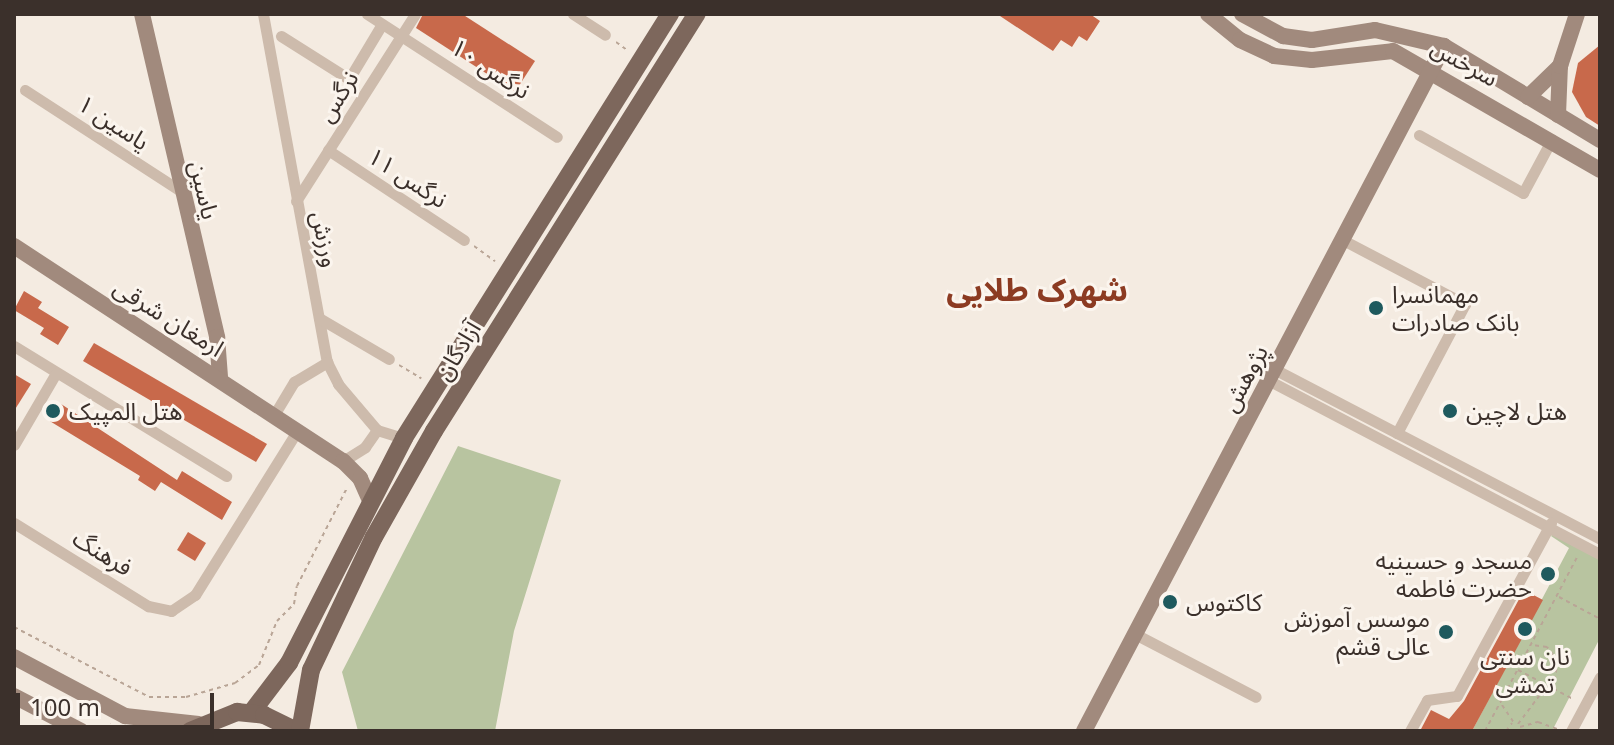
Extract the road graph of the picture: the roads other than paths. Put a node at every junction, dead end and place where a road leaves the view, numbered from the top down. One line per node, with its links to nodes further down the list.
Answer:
1 (263, 14): 28 (street, ورزش)
2 (367, 14): 11 (street, نرگس ۱۰)
3 (415, 14): 14 (street, نرگس)
4 (573, 14): 12 (street)
5 (670, 14): 44 (main road, آزادگان)
6 (697, 14): 61 (main road, آزادگان)
7 (1208, 14): 17 (street, سرخس)
8 (1242, 14): 15 (street, سرخس)
9 (1577, 14): 16 (street)
10 (141, 15): 27 (street, یاسین)
11 (382, 24): 13 (street); 14 (street, نرگس ۱۰)
12 (605, 35)
13 (281, 36)
14 (401, 36): 22 (street, نرگس ۱۰); 25 (street, نرگس)
15 (1444, 46): 17 (street, پژوهش); 19 (street, سرخس)
16 (1560, 66): 19 (street); 20 (street)
17 (1432, 69): 23 (street, سرخس); 30 (street, پژوهش)
18 (25, 90): 27 (street, یاسین ۱)
19 (1528, 97): 20 (street, سرخس)
20 (1558, 115): 24 (street, سرخس)
21 (1419, 135): 23 (street)
22 (557, 137)
23 (1552, 139): 26 (street, سرخس)
24 (1600, 140)
25 (328, 150): 28 (street, نرگس); 29 (street, نرگس ۱۱)
26 (1600, 170)
27 (179, 190): 38 (street, یاسین)
28 (296, 201): 32 (street, ورزش)
29 (464, 240)
30 (1343, 240): 37 (street, پژوهش); 43 (street)
31 (14, 246): 38 (street, ارمغان شرقی)
32 (319, 318): 34 (street); 35 (street, ورزش)
33 (14, 346): 36 (street)
34 (389, 359)
35 (327, 362): 39 (street); 40 (street, ورزش)
36 (56, 373): 41 (street); 47 (street)
37 (1273, 376): 43 (street); 49 (street); 53 (street, پژوهش)
38 (220, 377): 39 (street, ارمغان شرقی)
39 (274, 415): 42 (street, ارمغان شرقی)
40 (377, 430): 44 (street); 46 (street)
41 (18, 431): 45 (street)
42 (297, 431): 46 (street, ارمغان شرقی); 50 (street, فرهنگ)
43 (1397, 433): 49 (street)
44 (404, 438): 48 (main road, آزادگان)
45 (14, 445)
46 (349, 467): 48 (street)
47 (226, 476)
48 (370, 500): 58 (main road, آزادگان)
49 (1552, 521): 51 (street); 52 (street); 63 (street)
50 (14, 523)
51 (1600, 539)
52 (1600, 554)
53 (1135, 634): 57 (street); 62 (street, پژوهش)
54 (14, 657): 59 (street)
55 (1600, 677): 64 (street)
56 (14, 696): 60 (street)
57 (1256, 697)
58 (251, 713): 59 (main road); 61 (main road)
59 (195, 728)
60 (81, 731)
61 (299, 731)
62 (1084, 731)
63 (1410, 731)
64 (1571, 731)

